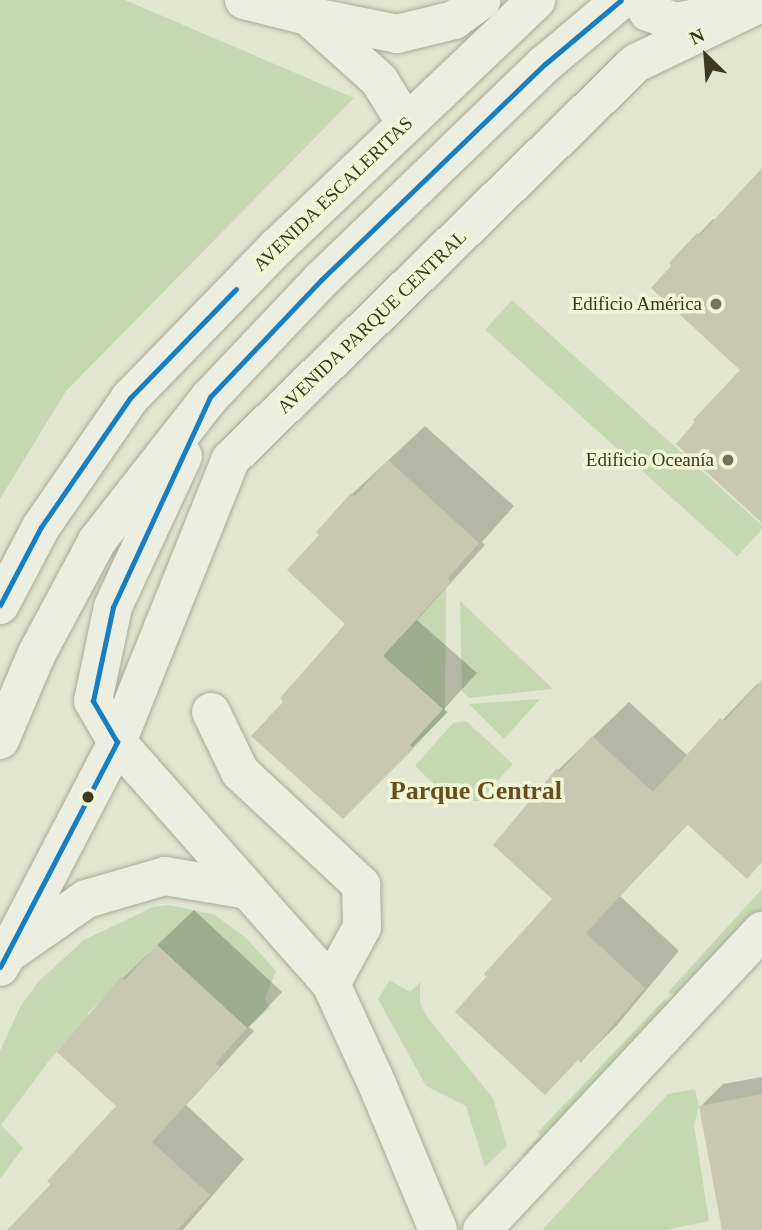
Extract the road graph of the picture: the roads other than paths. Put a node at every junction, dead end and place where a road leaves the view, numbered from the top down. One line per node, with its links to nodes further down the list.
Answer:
1 (244, 0): 7 (street)
2 (482, 0): 7 (street)
3 (536, 0): 8 (street, AVENIDA ESCALERITAS)
4 (621, 0): 9 (street)
5 (641, 0): 6 (street, AVENIDA PARQUE CENTRAL)
6 (758, 3): 13 (street, AVENIDA PARQUE CENTRAL)
7 (302, 8): 8 (street)
8 (405, 122): 10 (street, AVENIDA ESCALERITAS)
9 (210, 397): 12 (street); 13 (street)
10 (0, 605)
11 (211, 712): 17 (street)
12 (0, 740)
13 (117, 742): 14 (street); 16 (street, AVENIDA PARQUE CENTRAL)
14 (248, 890): 16 (street, AVENIDA PARQUE CENTRAL); 17 (street)
15 (762, 931): 19 (street)
16 (2, 962)
17 (331, 984): 18 (street)
18 (426, 1225)
19 (482, 1230)

